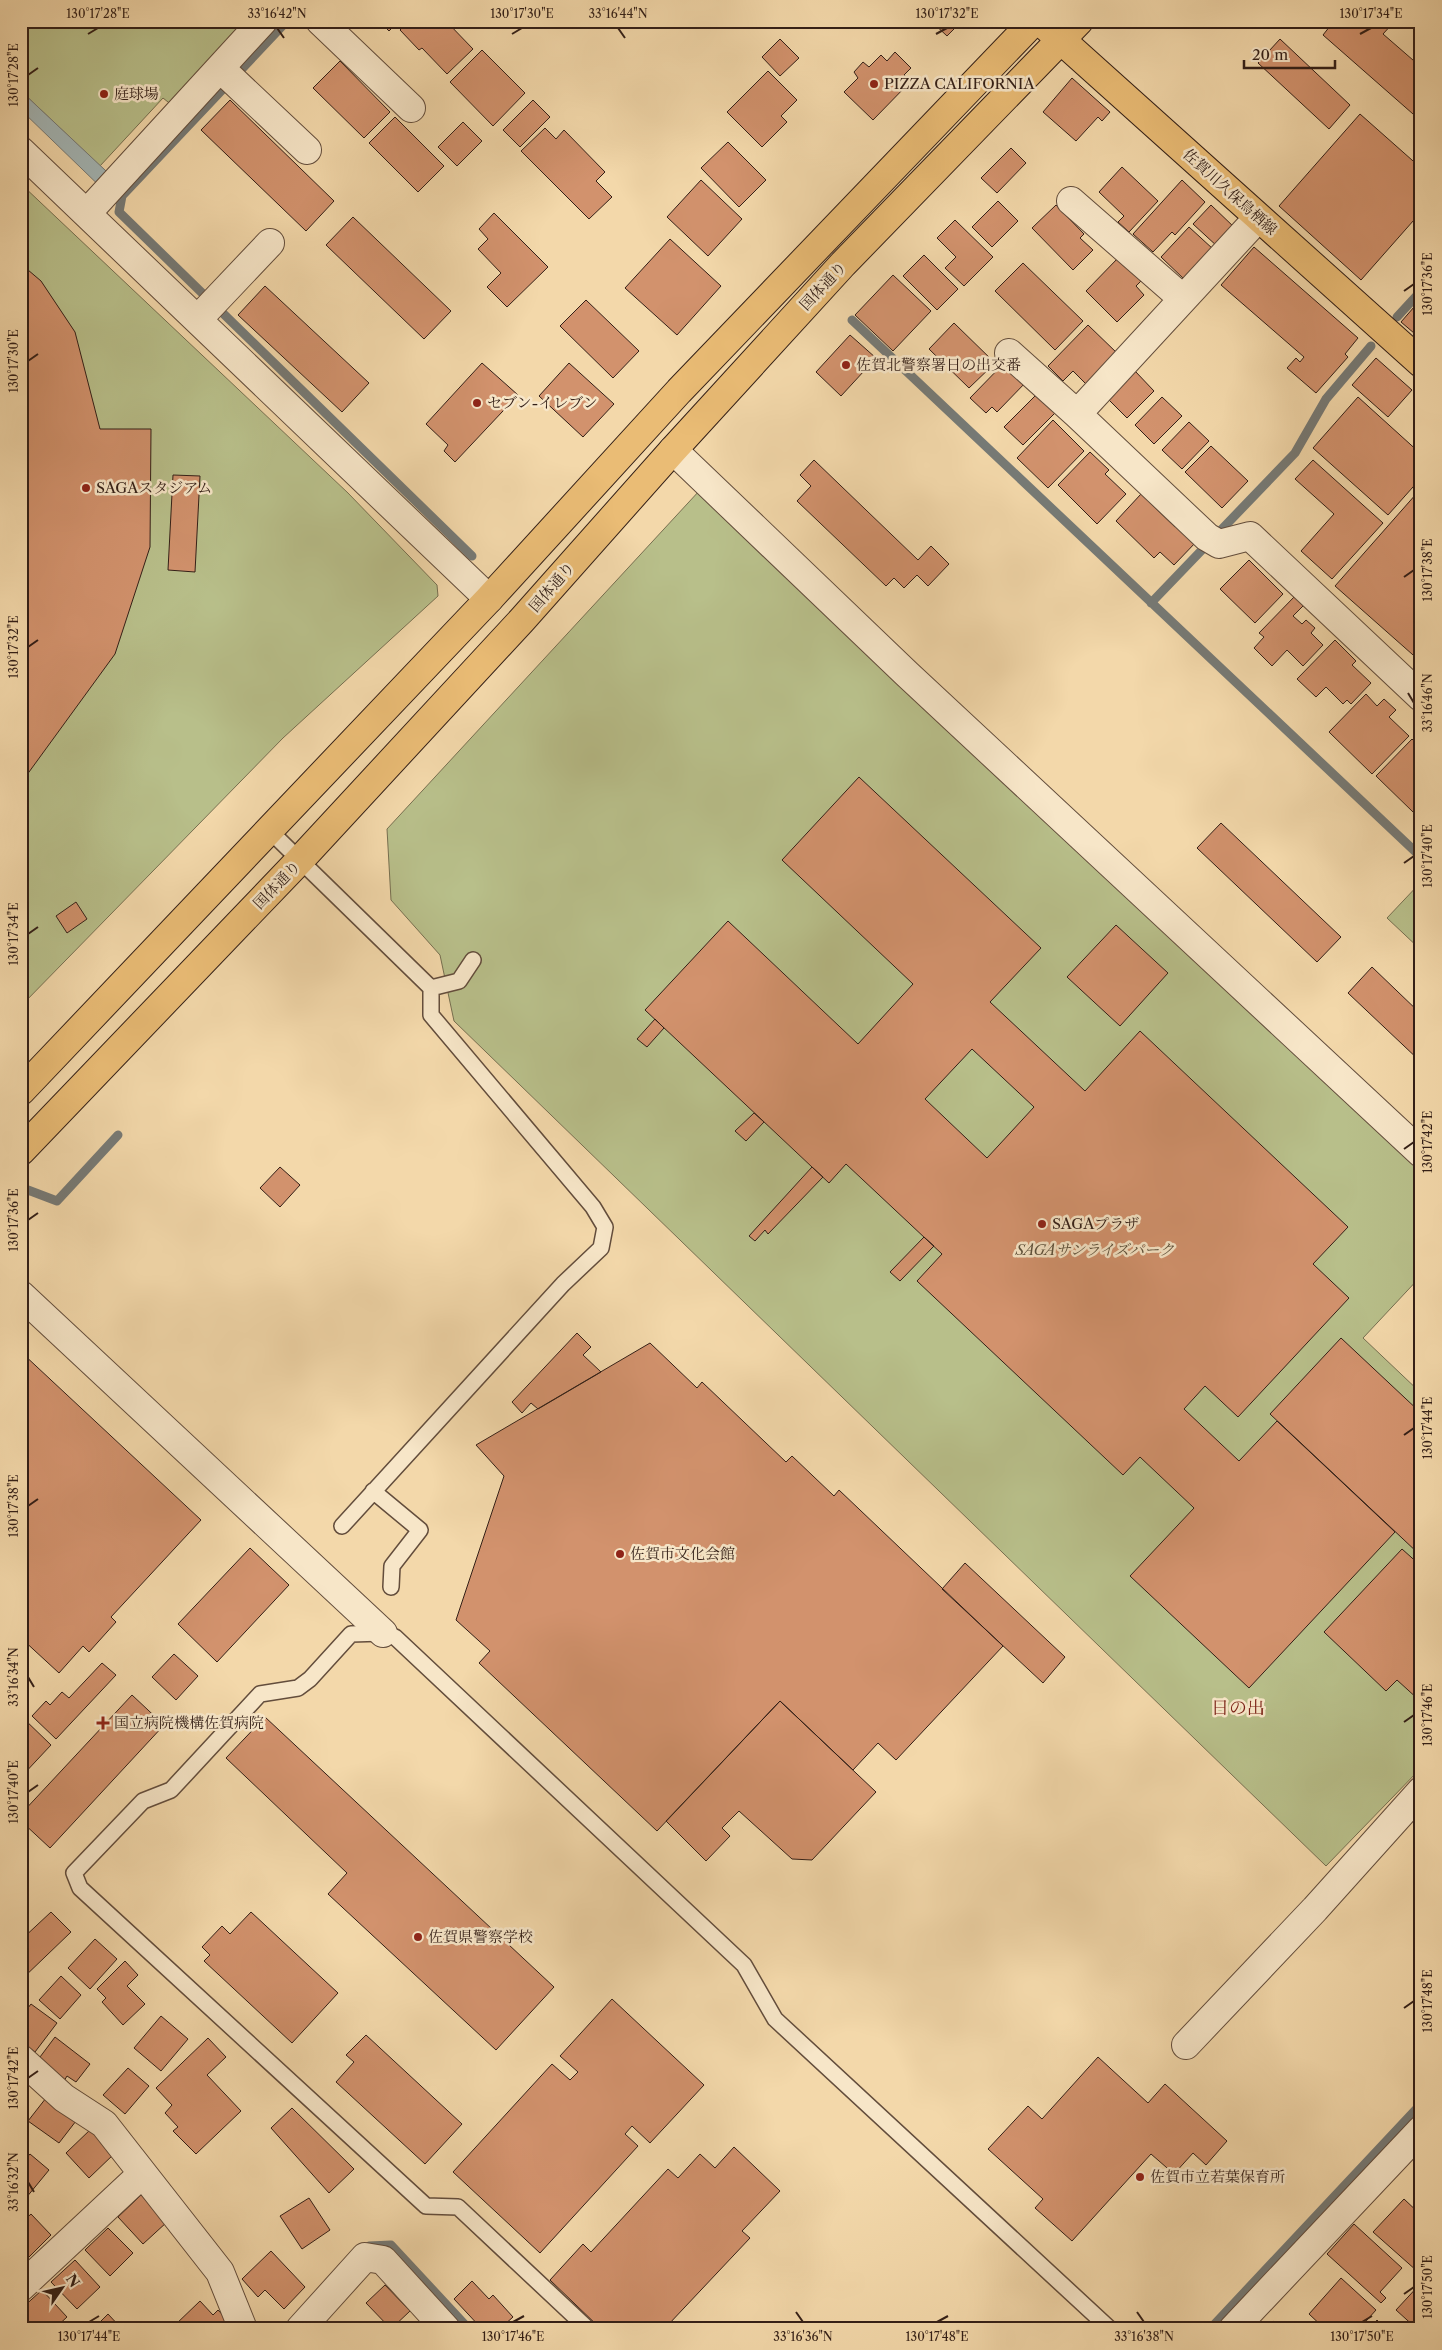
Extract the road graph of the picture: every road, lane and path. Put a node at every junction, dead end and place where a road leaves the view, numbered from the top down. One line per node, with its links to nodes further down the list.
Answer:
1 (263, 21): 7 (street)
2 (320, 21): 8 (street)
3 (1034, 21): 21 (main road, 国体通り)
4 (1040, 21): 6 (main road, 佐賀川久保鳥栖線)
5 (1079, 21): 6 (main road, 国体通り)
6 (1060, 40): 13 (main road, 佐賀川久保鳥栖線); 20 (main road, 国体通り)
7 (229, 76): 9 (street); 12 (street)
8 (411, 108)
9 (307, 150)
10 (21, 151): 12 (street)
11 (1071, 201): 15 (street)
12 (93, 206): 16 (street)
13 (1258, 218): 15 (street); 18 (main road, 佐賀川久保鳥栖線)
14 (270, 243): 16 (street)
15 (1182, 298): 19 (street)
16 (198, 319): 21 (street)
17 (1009, 353): 19 (street)
18 (1421, 363)
19 (1077, 414): 22 (street)
20 (673, 450): 24 (main road, 国体通り); 29 (street)
21 (489, 599): 23 (main road, 国体通り)
22 (1421, 697)
23 (270, 830): 24 (lane); 27 (main road, 国体通り)
24 (299, 861): 26 (lane); 28 (main road, 国体通り)
25 (473, 960): 26 (lane)
26 (431, 988): 31 (lane)
27 (21, 1091)
28 (21, 1151)
29 (1421, 1153)
30 (21, 1295): 34 (street)
31 (373, 1491): 32 (lane); 33 (lane)
32 (342, 1526)
33 (391, 1588)
34 (383, 1633): 44 (lane); 45 (lane)
35 (1421, 1791): 36 (street)
36 (1186, 2045)
37 (21, 2060): 39 (street)
38 (1421, 2130): 46 (street)
39 (142, 2174): 40 (street); 41 (street)
40 (21, 2287)
41 (243, 2329)
42 (300, 2329): 43 (street)
43 (446, 2329)
44 (588, 2329)
45 (1110, 2329)
46 (1233, 2329)

